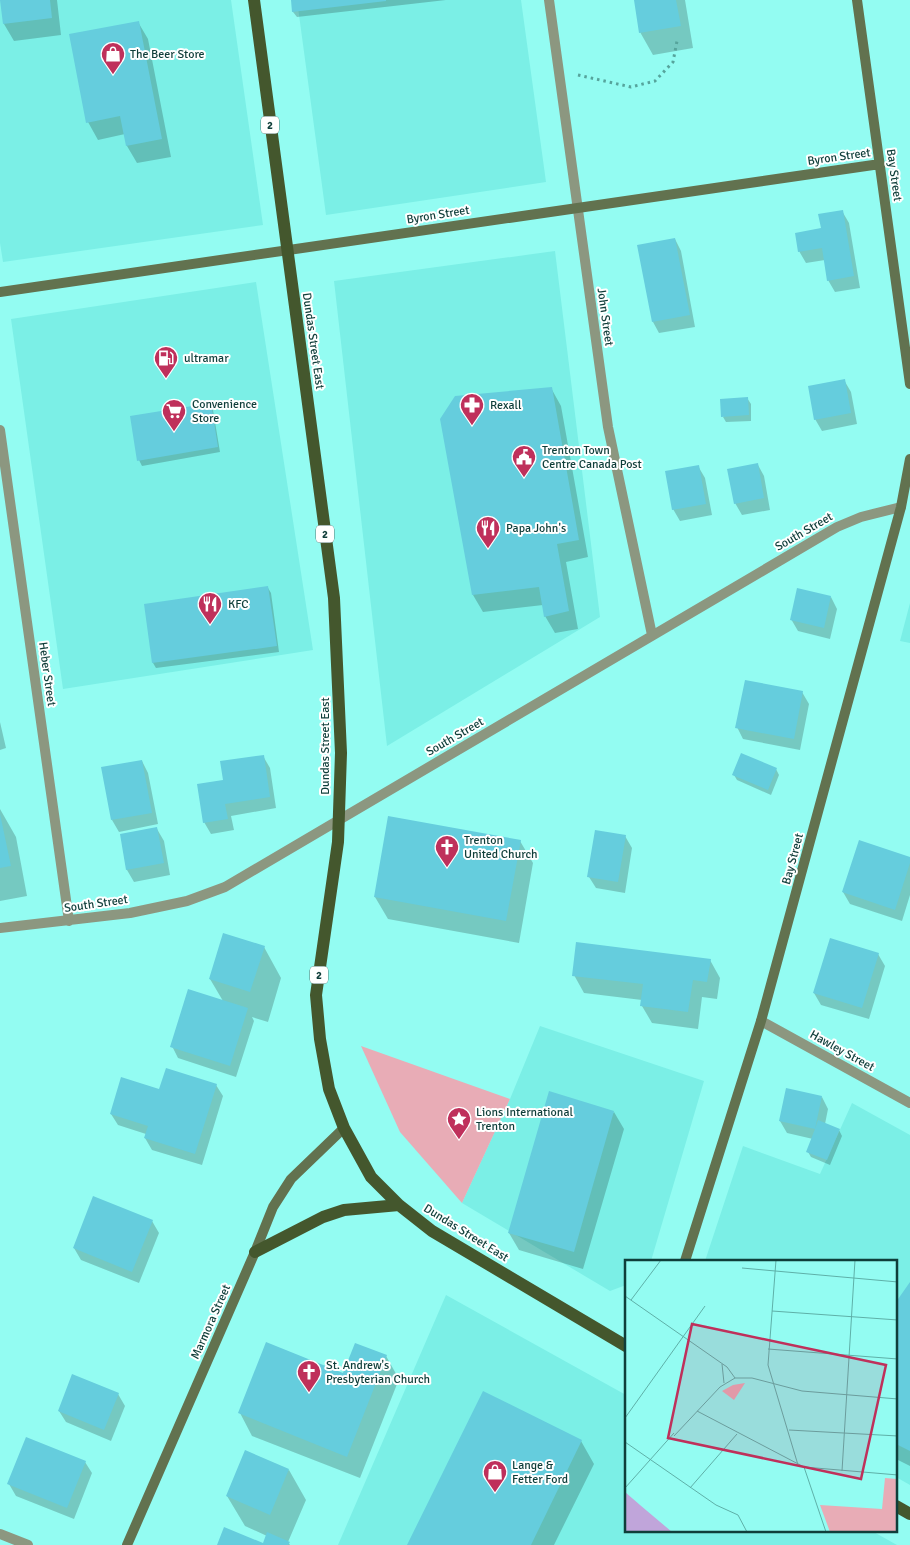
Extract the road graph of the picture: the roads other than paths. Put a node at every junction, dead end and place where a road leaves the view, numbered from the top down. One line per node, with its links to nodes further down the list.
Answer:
1 (254, 0): 6 (main road, Dundas Street East / 2)
2 (549, 0): 5 (street, John Street)
3 (856, 0): 4 (street, Bay Street)
4 (880, 164): 5 (street, Byron Street); 8 (street, Bay Street)
5 (577, 208): 6 (street, Byron Street); 12 (street, John Street)
6 (286, 250): 7 (street, Byron Street); 13 (main road, Dundas Street East / 2)
7 (0, 292)
8 (910, 384)
9 (0, 430): 14 (street, Heber Street)
10 (910, 459): 11 (street, Bay Street)
11 (901, 507): 12 (street, South Street); 16 (street, Bay Street)
12 (652, 635): 13 (street, South Street)
13 (339, 820): 14 (street, South Street); 18 (main road, Dundas Street East / 2)
14 (69, 921): 15 (street, South Street)
15 (0, 928)
16 (762, 1021): 17 (street, Hawley Street); 21 (street, Bay Street)
17 (910, 1103)
18 (344, 1128): 19 (main road, Dundas Street East); 20 (street, Marmora Street)
19 (399, 1205): 20 (main road); 22 (main road, Dundas Street East)
20 (255, 1252): 27 (street, Marmora Street)
21 (685, 1260)
22 (625, 1345)
23 (898, 1507): 24 (main road)
24 (910, 1514)
25 (0, 1534): 26 (street)
26 (28, 1545)
27 (127, 1545)

